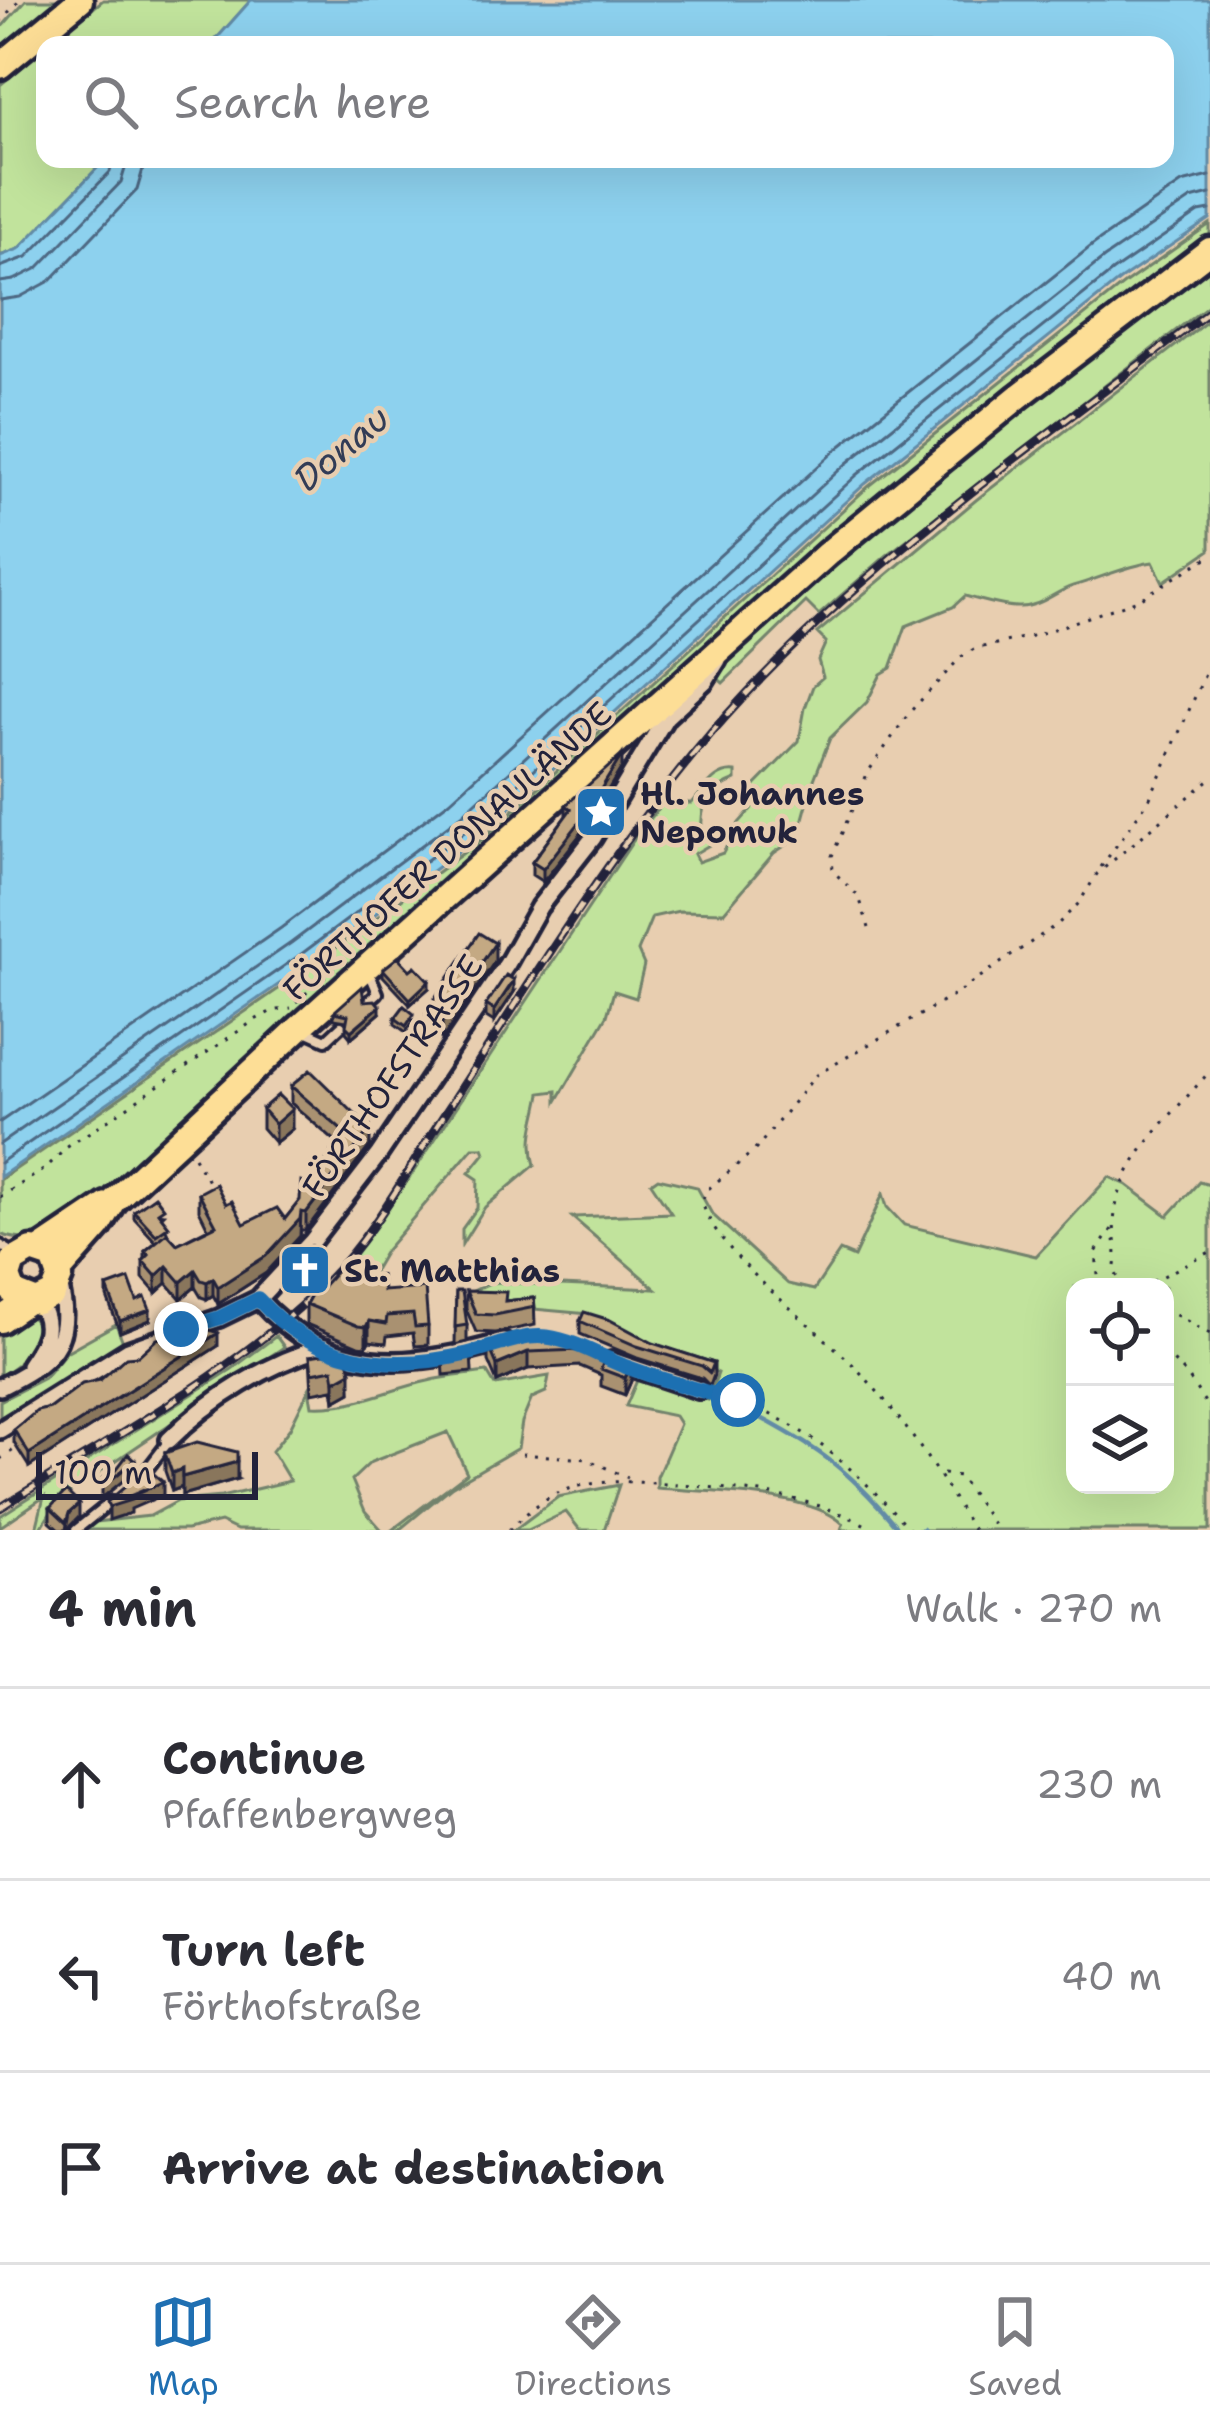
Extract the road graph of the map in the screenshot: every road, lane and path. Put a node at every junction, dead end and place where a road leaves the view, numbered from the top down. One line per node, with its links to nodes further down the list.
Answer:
1 (19, 0): 3 (path)
2 (80, 0): 5 (main road)
3 (0, 22)
4 (36, 36): 6 (main road)
5 (36, 36)
6 (0, 66)
7 (1210, 250): 9 (main road, FÖRTHOFER DONAULÄNDE)
8 (1210, 556): 13 (path)
9 (729, 642): 14 (main road, FÖRTHOFER DONAULÄNDE); 30 (street, FÖRTHOFSTRASSE)
10 (1210, 663): 12 (path)
11 (1210, 778): 12 (path)
12 (1096, 874): 48 (path)
13 (869, 928)
14 (367, 967): 15 (lane); 16 (main road, FÖRTHOFER DONAULÄNDE)
15 (369, 1001)
16 (296, 1018): 17 (lane); 21 (path); 22 (main road, FÖRTHOFER DONAULÄNDE)
17 (341, 1026)
18 (1210, 1071): 23 (path)
19 (186, 1149): 20 (path)
20 (215, 1195)
21 (0, 1197)
22 (114, 1201): 25 (main road, FÖRTHOFER DONAULÄNDE); 26 (main road, FÖRTHOFER DONAULÄNDE)
23 (1114, 1227): 27 (path); 28 (path)
24 (1210, 1252): 29 (path)
25 (13, 1263): 26 (main road); 31 (main road)
26 (60, 1277): 31 (main road); 39 (street)
27 (1098, 1278)
28 (1118, 1278)
29 (1159, 1278)
30 (258, 1299): 36 (street); 43 (street, FÖRTHOFSTRASSE)
31 (32, 1302): 33 (main road); 39 (street)
32 (1174, 1315): 34 (path)
33 (0, 1320)
34 (1210, 1334)
35 (526, 1337): 36 (street)
36 (325, 1348): 44 (street)
37 (600, 1355): 41 (street)
38 (1174, 1362): 42 (path)
39 (20, 1377): 40 (street)
40 (0, 1387)
41 (699, 1390): 55 (path)
42 (1210, 1410)
43 (0, 1430)
44 (170, 1440): 50 (lane)
45 (17, 1448): 47 (path)
46 (522, 1454): 49 (path)
47 (0, 1459)
48 (938, 1473): 56 (path); 57 (path)
49 (630, 1479): 53 (path); 54 (path)
50 (138, 1480)
51 (119, 1497): 52 (lane)
52 (76, 1530)
53 (508, 1530)
54 (875, 1530)
55 (910, 1530)
56 (974, 1530)
57 (997, 1530)

